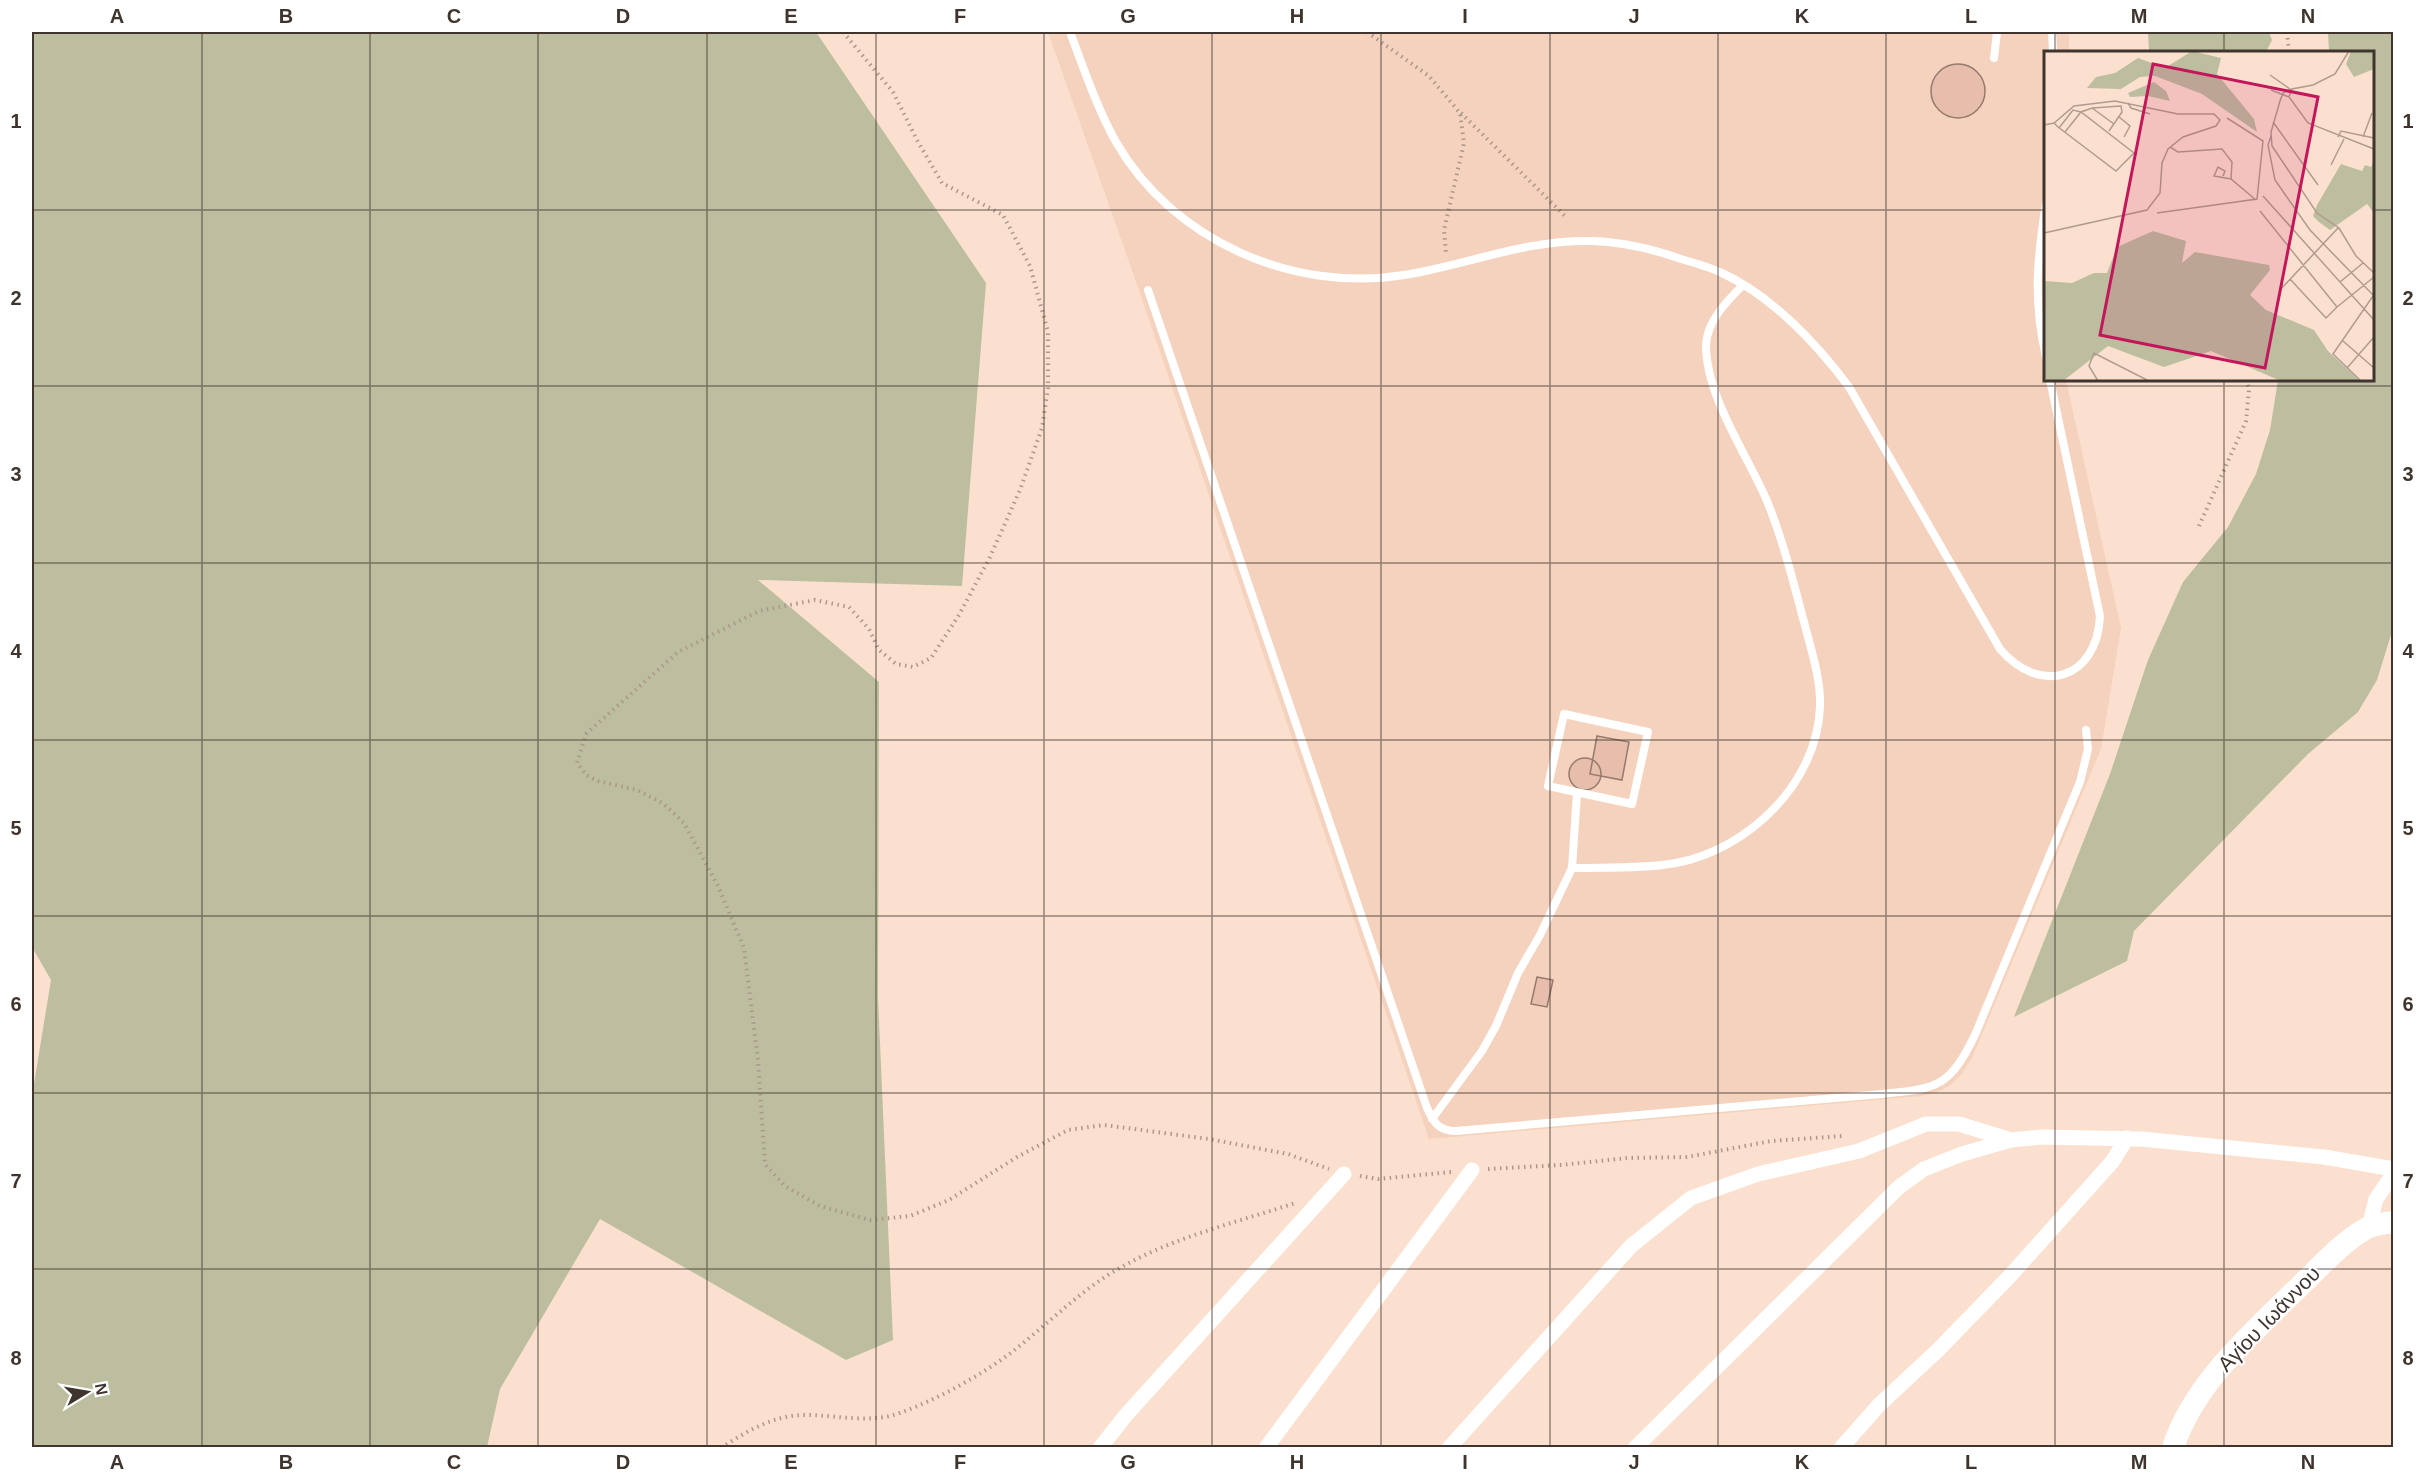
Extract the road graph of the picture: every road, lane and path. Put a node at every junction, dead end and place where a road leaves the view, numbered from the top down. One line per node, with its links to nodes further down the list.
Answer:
1 (843, 32): 29 (path)
2 (1070, 32): 13 (lane)
3 (1367, 32): 10 (path)
4 (1997, 32): 9 (lane)
5 (2052, 32): 7 (lane)
6 (2287, 32): 8 (path)
7 (2053, 51)
8 (2289, 51)
9 (1994, 58)
10 (1460, 112): 11 (path); 13 (path)
11 (1566, 217)
12 (2044, 218): 16 (lane)
13 (1449, 264): 14 (lane)
14 (1743, 285): 17 (lane); 22 (lane)
15 (1148, 290): 23 (lane)
16 (2044, 346)
17 (2050, 381)
18 (2247, 381): 19 (path)
19 (2199, 526)
20 (2086, 730): 23 (lane)
21 (1577, 793): 21 (lane); 22 (lane)
22 (1572, 868): 23 (lane)
23 (1432, 1119)
24 (1849, 1135): 27 (path)
25 (2127, 1138): 26 (street); 28 (street); 38 (street)
26 (2011, 1140): 36 (street); 37 (street)
27 (1472, 1170): 29 (path); 35 (street)
28 (2394, 1171): 32 (street)
29 (1344, 1174): 34 (street)
30 (1304, 1200): 33 (path)
31 (2394, 1222): 32 (street, Αγίου Ιωάννου)
32 (2369, 1227): 39 (street, Αγίου Ιωάννου)
33 (722, 1448)
34 (1100, 1448)
35 (1266, 1448)
36 (1449, 1448)
37 (1635, 1448)
38 (1841, 1448)
39 (2173, 1448)

